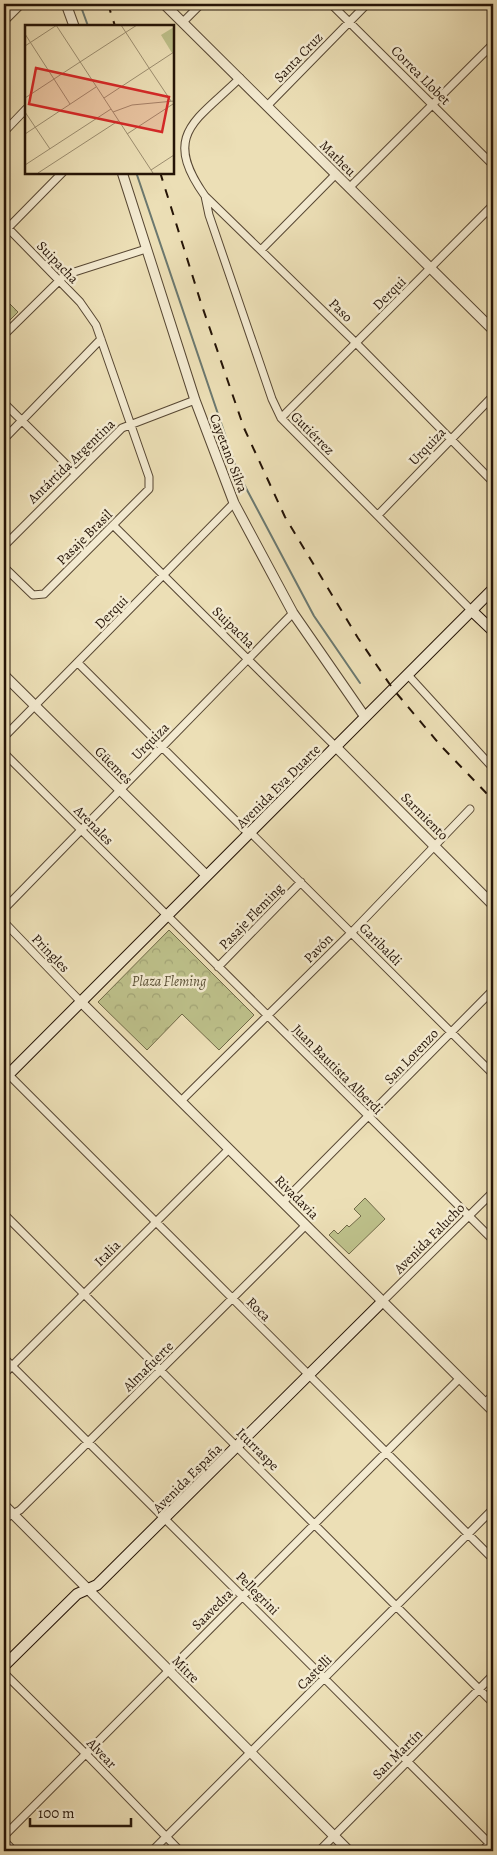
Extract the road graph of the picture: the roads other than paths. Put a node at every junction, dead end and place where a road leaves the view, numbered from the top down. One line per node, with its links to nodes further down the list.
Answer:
1 (20, 4): 7 (street)
2 (66, 4): 10 (street)
3 (164, 4): 8 (street, Matheu)
4 (201, 4): 8 (street)
5 (331, 4): 9 (street, Correa Llobet)
6 (367, 4): 9 (street, Santa Cruz)
7 (4, 20)
8 (183, 22): 12 (street, Matheu)
9 (350, 22): 13 (street, Correa Llobet); 14 (street, Santa Cruz)
10 (74, 25)
11 (493, 44): 13 (street)
12 (240, 78): 14 (street, Matheu); 22 (street, Paso)
13 (432, 104): 17 (street, Correa Llobet); 21 (street)
14 (267, 106): 20 (street, Matheu)
15 (25, 110): 16 (street)
16 (4, 132)
17 (493, 165)
18 (61, 174): 24 (street)
19 (123, 174): 25 (street, Cayetano Silva)
20 (335, 175): 21 (street, Matheu); 26 (street)
21 (349, 188): 27 (street, Matheu)
22 (205, 196): 26 (street, Paso); 36 (street, Gutiérrez)
23 (493, 205): 27 (street, Derqui)
24 (5, 228): 28 (street, Suipacha)
25 (146, 249): 28 (street); 34 (street, Cayetano Silva)
26 (261, 250): 32 (street, Paso)
27 (431, 268): 29 (street, Matheu); 32 (street, Derqui)
28 (58, 280): 30 (street); 31 (street, Suipacha)
29 (493, 330)
30 (4, 334)
31 (101, 339): 37 (street); 38 (street, Suipacha)
32 (356, 343): 36 (street, Derqui); 40 (street, Paso)
33 (493, 396): 40 (street, Urquiza)
34 (195, 400): 38 (street, Antártida Argentina); 44 (street, Cayetano Silva)
35 (4, 403): 37 (street)
36 (281, 418): 45 (street, Gutiérrez)
37 (22, 421): 39 (street); 41 (street)
38 (132, 424): 41 (street, Antártida Argentina); 43 (street, Suipacha)
39 (4, 439)
40 (451, 439): 42 (street, Paso); 45 (street, Urquiza)
41 (75, 473): 47 (street, Antártida Argentina)
42 (493, 482)
43 (150, 489): 46 (street, Pasaje Brasil)
44 (234, 503): 49 (street, Derqui); 52 (street, Cayetano Silva)
45 (378, 515): 51 (street, Gutiérrez)
46 (114, 526): 48 (street, Pasaje Brasil); 49 (street, Suipacha)
47 (4, 546)
48 (4, 567)
49 (164, 577): 54 (street, Suipacha); 55 (street, Derqui)
50 (493, 589): 51 (main road, Avenida Eva Duarte)
51 (472, 611): 53 (main road); 57 (main road, Avenida Eva Duarte)
52 (293, 613): 54 (street, Urquiza); 59 (street, Cayetano Silva)
53 (493, 631)
54 (249, 659): 61 (street, Urquiza); 62 (street, Suipacha)
55 (78, 663): 58 (street, Derqui); 61 (street, Garibaldi)
56 (4, 675): 58 (street, Güemes)
57 (408, 675): 59 (main road, Avenida Eva Duarte); 64 (street)
58 (35, 706): 60 (street, Derqui); 65 (street, Güemes)
59 (365, 717): 62 (main road, Avenida Eva Duarte)
60 (4, 737)
61 (162, 747): 65 (street, Urquiza); 68 (street, Garibaldi)
62 (336, 747): 68 (main road, Avenida Eva Duarte); 69 (street, Sarmiento)
63 (4, 753): 67 (street, Arenales)
64 (493, 768)
65 (119, 790): 67 (street, Urquiza); 70 (street, Güemes)
66 (470, 809): 69 (street, Pavón)
67 (80, 830): 73 (street, Urquiza); 74 (street, Arenales)
68 (249, 833): 70 (main road, Avenida Eva Duarte); 71 (street, Garibaldi)
69 (436, 846): 72 (street, Sarmiento); 76 (street, Pavón)
70 (206, 875): 74 (main road, Avenida Eva Duarte)
71 (301, 882): 76 (street, Garibaldi); 77 (street, Pasaje Fleming)
72 (493, 905)
73 (4, 908)
74 (166, 915): 77 (street, Juan Bautista Alberdi); 79 (main road, Avenida Eva Duarte)
75 (4, 922): 79 (street, Pringles)
76 (352, 932): 80 (street, Pavón); 81 (street, Garibaldi)
77 (218, 967): 80 (street, Juan Bautista Alberdi)
78 (493, 990): 81 (street, San Lorenzo)
79 (81, 1002): 83 (main road, Avenida Eva Duarte); 84 (street, Rivadavia)
80 (267, 1016): 84 (street, Pavón); 85 (street, Juan Bautista Alberdi)
81 (451, 1033): 82 (street, Garibaldi); 85 (street, San Lorenzo)
82 (493, 1074)
83 (5, 1075): 91 (street, Roca)
84 (181, 1101): 86 (street, Rivadavia)
85 (368, 1117): 88 (street, San Lorenzo); 90 (street, Juan Bautista Alberdi)
86 (229, 1149): 88 (street, Rivadavia); 91 (street, Italia)
87 (493, 1192): 90 (street, Avenida Falucho)
88 (283, 1202): 92 (street, Rivadavia)
89 (4, 1214): 94 (street, Iturraspe)
90 (469, 1216): 93 (street, Juan Bautista Alberdi); 96 (street, Avenida Falucho)
91 (155, 1222): 94 (street, Italia); 95 (street, Roca)
92 (306, 1225): 95 (street, Almafuerte); 96 (street, Rivadavia)
93 (493, 1240)
94 (84, 1294): 98 (street, Italia); 99 (street, Iturraspe)
95 (232, 1300): 99 (street, Almafuerte); 101 (street, Roca)
96 (383, 1302): 101 (main road, Avenida España); 102 (street, Rivadavia)
97 (4, 1358): 98 (street, Pellegrini)
98 (12, 1366): 100 (street, Italia); 106 (street, Pellegrini)
99 (161, 1371): 106 (street, Almafuerte); 107 (street, Iturraspe)
100 (4, 1374)
101 (308, 1375): 107 (main road, Avenida España); 108 (street, Roca)
102 (460, 1378): 104 (street, Rivadavia); 108 (street, Saavedra)
103 (493, 1395): 104 (street)
104 (485, 1403): 105 (street, Rivadavia)
105 (493, 1411)
106 (88, 1442): 111 (street, Almafuerte); 113 (street, Pellegrini)
107 (238, 1446): 113 (main road, Avenida España); 114 (street, Iturraspe)
108 (385, 1452): 114 (street, Saavedra); 115 (street, Roca)
109 (4, 1505): 111 (street, Mitre)
110 (493, 1509): 115 (street, Castelli)
111 (13, 1514): 112 (street, Almafuerte); 117 (street, Mitre)
112 (4, 1519)
113 (165, 1520): 117 (main road, Avenida España); 118 (street, Pellegrini)
114 (314, 1524): 118 (street, Saavedra); 119 (street, Iturraspe)
115 (469, 1534): 116 (street, Roca); 119 (street, Castelli)
116 (493, 1559)
117 (88, 1590): 120 (main road, Avenida España); 121 (street, Mitre)
118 (243, 1596): 121 (street, Saavedra); 124 (street, Pellegrini)
119 (397, 1606): 124 (street, Castelli); 125 (street, Iturraspe)
120 (4, 1666)
121 (168, 1670): 127 (street, Saavedra); 128 (street, Mitre)
122 (4, 1673): 127 (street, Alvear)
123 (493, 1675): 125 (street, San Martín)
124 (325, 1678): 128 (street, Castelli); 129 (street, Pellegrini)
125 (479, 1689): 126 (street, Iturraspe); 129 (street, San Martín)
126 (493, 1703)
127 (85, 1753): 130 (street, Saavedra); 132 (street, Alvear)
128 (251, 1754): 131 (street, Mitre); 132 (street, Castelli)
129 (409, 1760): 131 (street, San Martín); 134 (street, Pellegrini)
130 (4, 1836)
131 (334, 1836): 138 (street, San Martín); 139 (street, Mitre)
132 (166, 1837): 136 (street, Castelli); 137 (street, Alvear)
133 (4, 1841): 135 (street)
134 (492, 1843): 140 (street)
135 (14, 1851)
136 (152, 1851)
137 (180, 1851)
138 (319, 1851)
139 (349, 1851)
140 (482, 1851)

